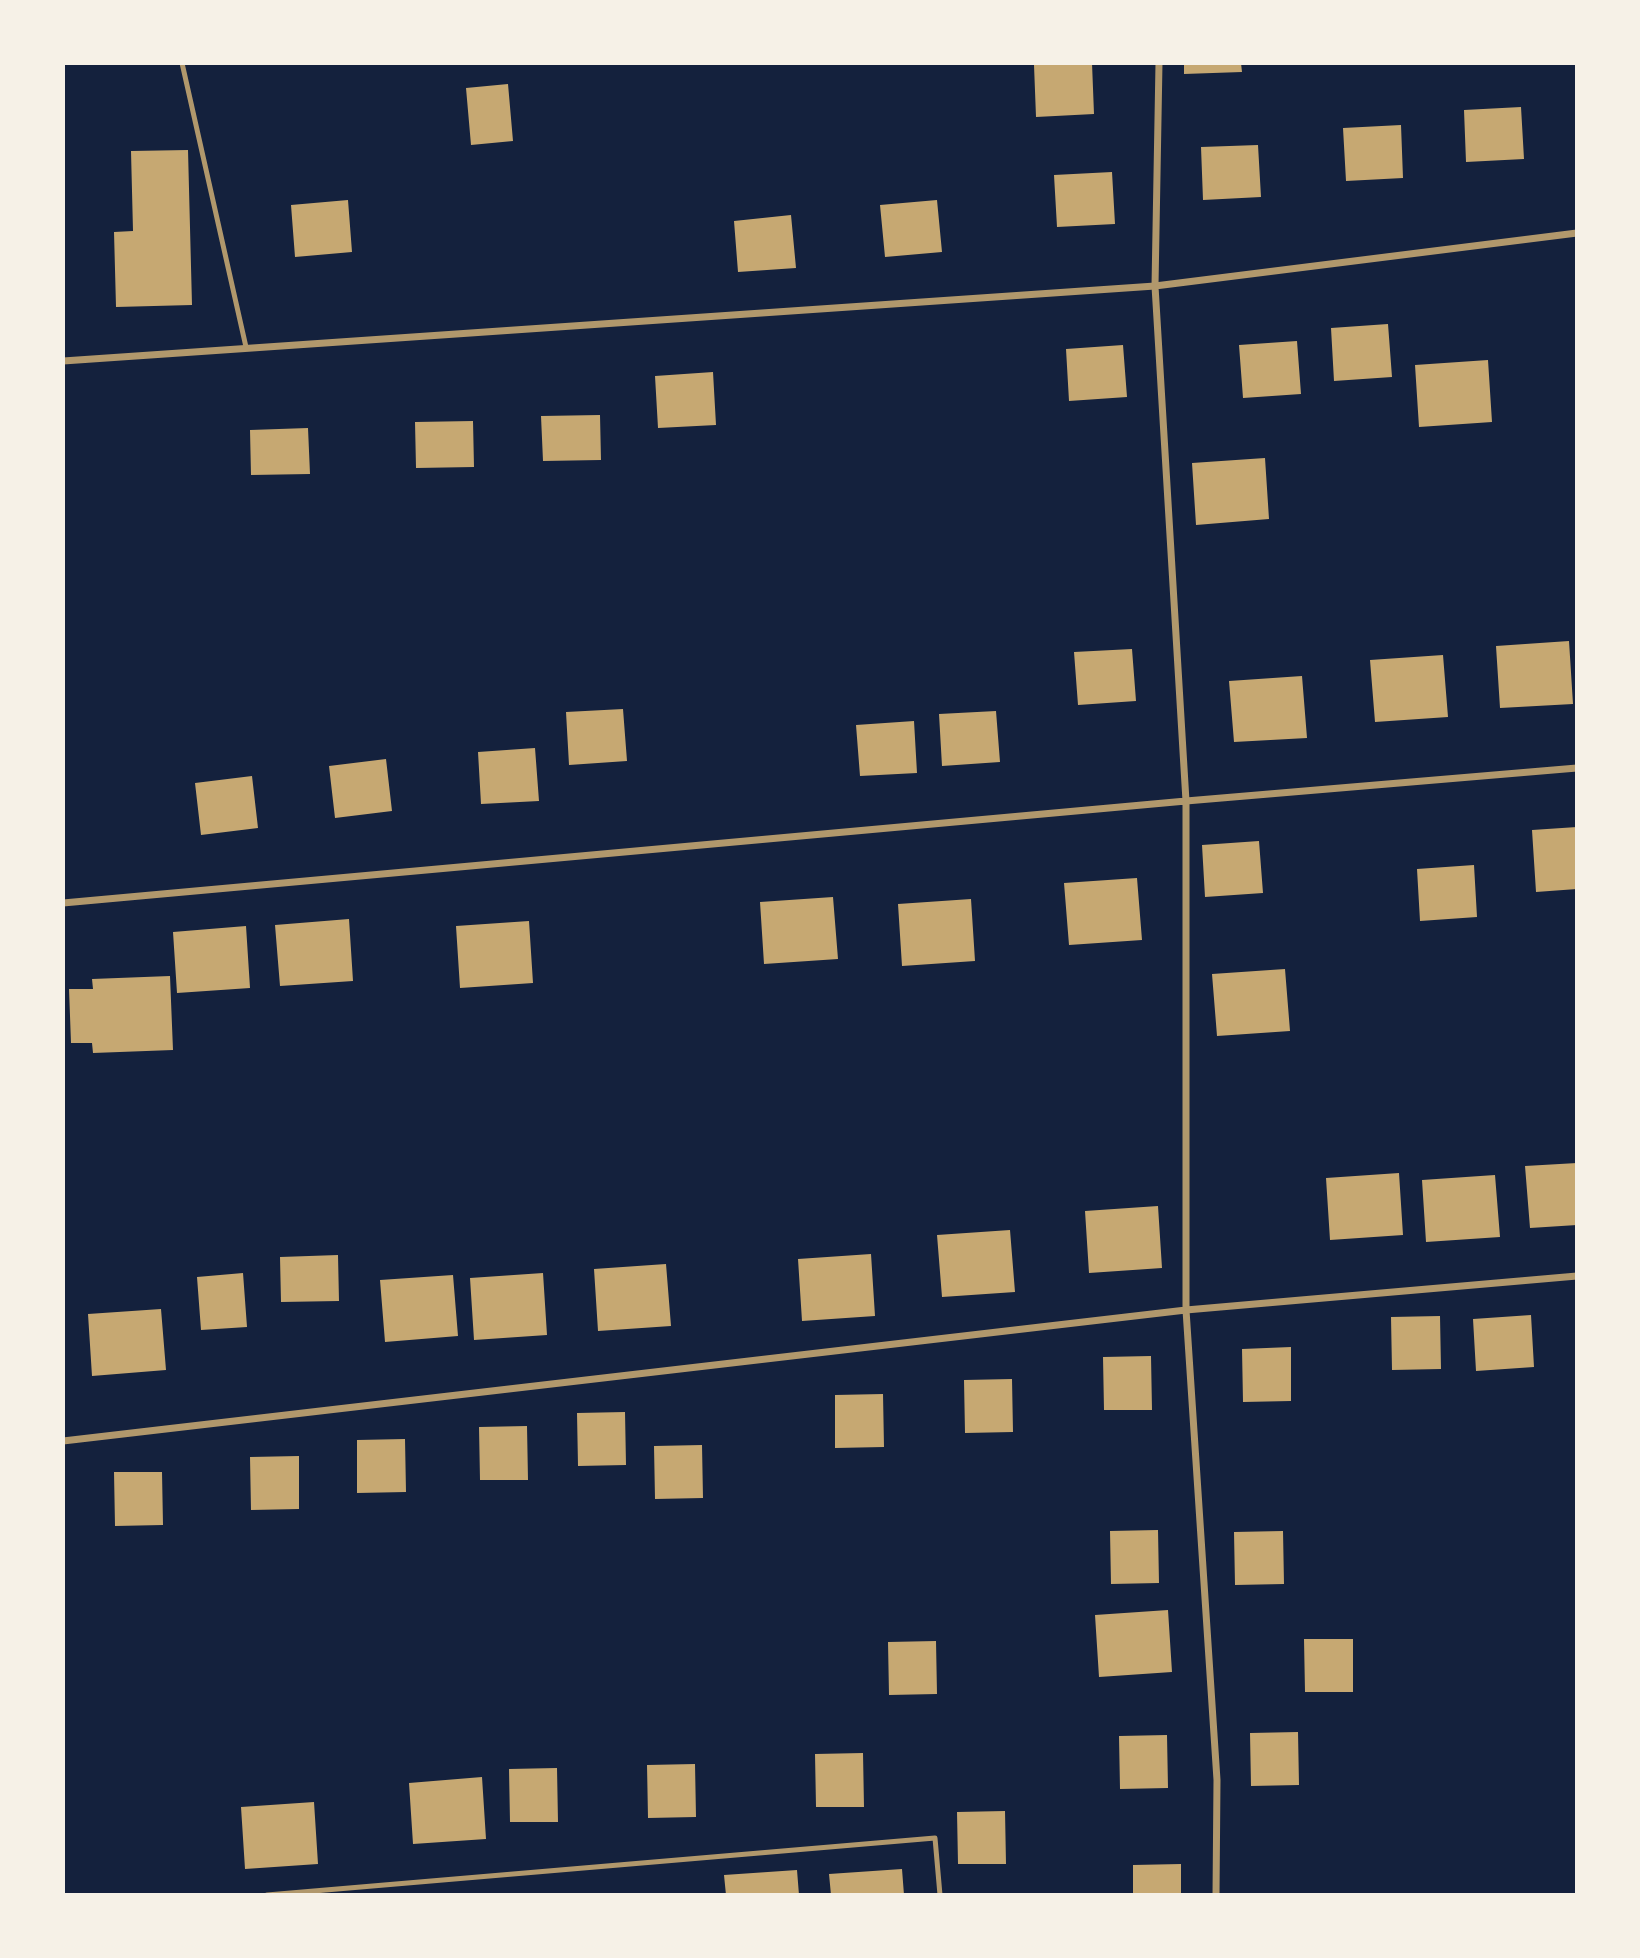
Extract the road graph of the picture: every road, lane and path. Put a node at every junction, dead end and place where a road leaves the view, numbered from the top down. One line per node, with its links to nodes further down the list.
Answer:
1 (182, 63): 5 (lane)
2 (1159, 63): 4 (street)
3 (1577, 233): 4 (street)
4 (1155, 286): 5 (street); 8 (street)
5 (246, 347): 6 (street)
6 (63, 361)
7 (1577, 768): 8 (street)
8 (1186, 801): 9 (street); 11 (street)
9 (63, 903)
10 (1577, 1276): 11 (street)
11 (1186, 1310): 12 (street); 15 (street)
12 (63, 1441)
13 (267, 1895): 14 (lane)
14 (940, 1895)
15 (1216, 1895)

